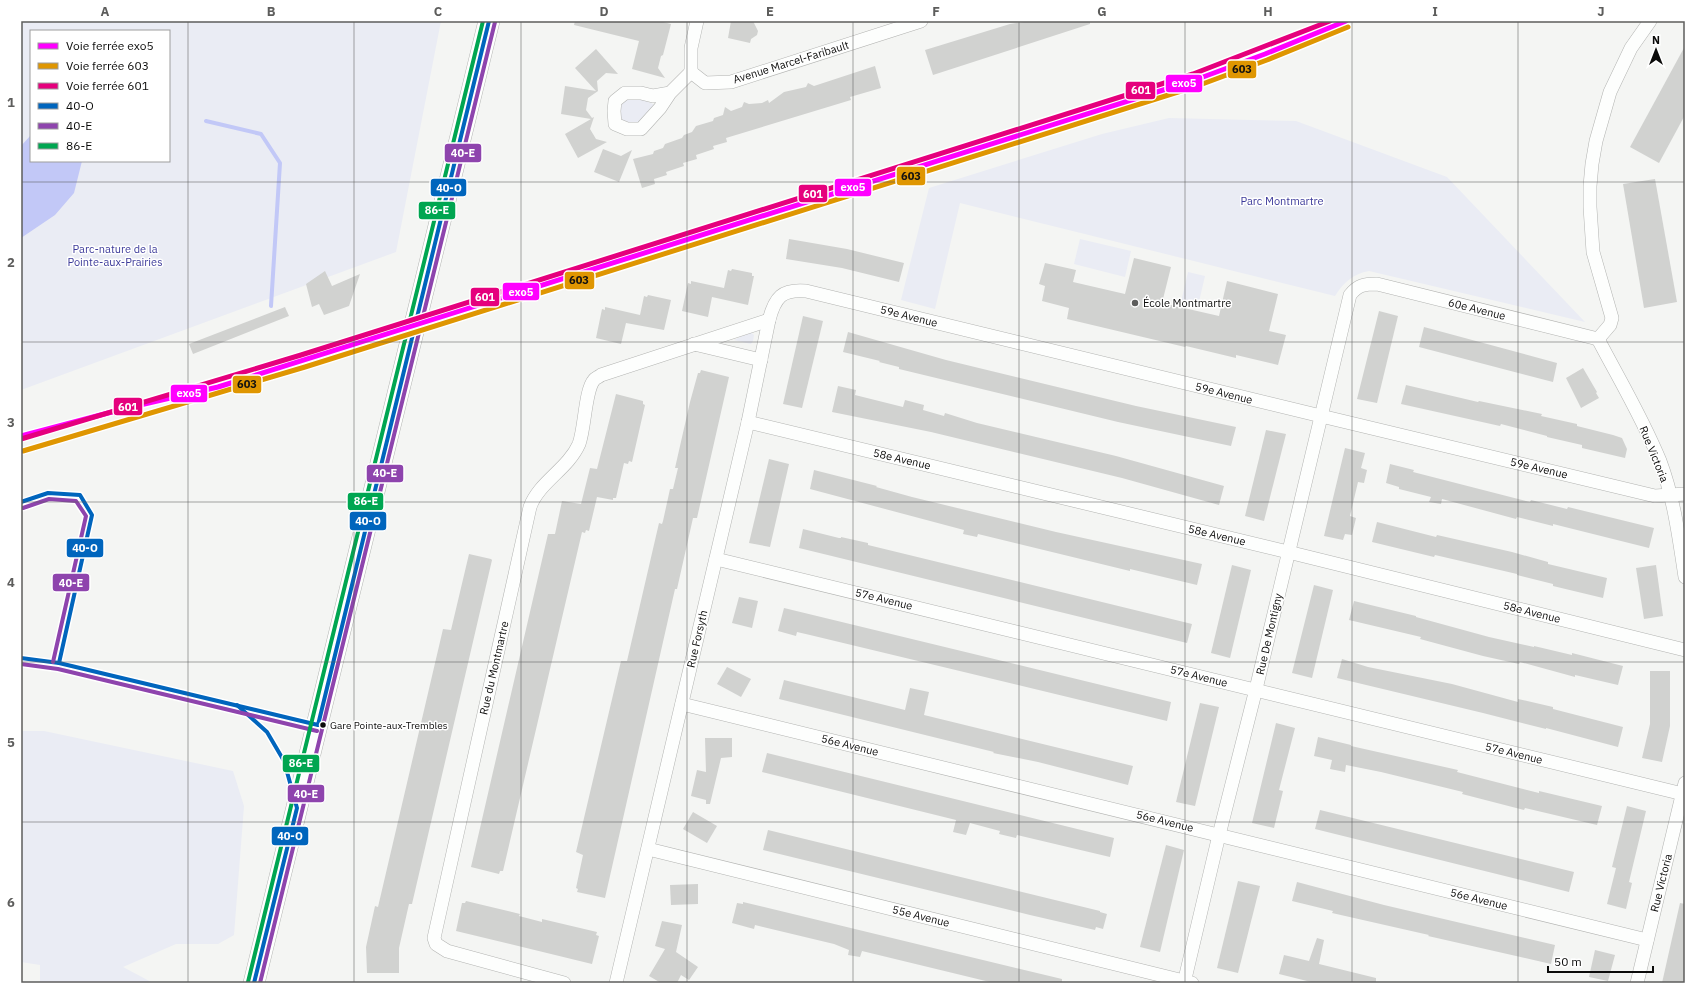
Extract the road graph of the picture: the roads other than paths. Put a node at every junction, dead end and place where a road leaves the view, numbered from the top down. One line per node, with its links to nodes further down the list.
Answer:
1 (489, 21): 29 (main road)
2 (697, 21): 6 (street)
3 (921, 21): 5 (street, Avenue Marcel-Faribault)
4 (1650, 21): 11 (street)
5 (894, 25): 6 (street, Avenue Marcel-Faribault)
6 (691, 72): 7 (street)
7 (670, 93)
8 (1356, 288): 11 (street, 60e Avenue); 14 (street, Rue De Montigny)
9 (779, 297): 10 (street, Rue Forsyth); 14 (street, 59e Avenue)
10 (769, 320): 12 (street, Rue du Montmartre); 13 (street, Rue Forsyth)
11 (1598, 339): 17 (street, Rue Victoria)
12 (694, 344): 13 (street); 30 (street, Rue du Montmartre)
13 (761, 360): 15 (street, Rue Forsyth)
14 (1321, 416): 17 (street, 59e Avenue); 18 (street, Rue De Montigny)
15 (748, 422): 18 (street, 58e Avenue); 19 (street, Rue Forsyth)
16 (1685, 494): 17 (street, 59e Avenue)
17 (1671, 496): 20 (street, Rue Victoria)
18 (1288, 552): 21 (street, 58e Avenue); 22 (street, Rue De Montigny)
19 (716, 559): 22 (street, 57e Avenue); 23 (street, Rue Forsyth)
20 (1685, 577)
21 (1685, 650)
22 (1256, 689): 24 (street, 57e Avenue); 25 (street, Rue De Montigny)
23 (682, 704): 25 (street, 56e Avenue); 26 (street, Rue Forsyth)
24 (1684, 788): 27 (street, Rue Victoria)
25 (1219, 835): 27 (street, 56e Avenue); 28 (street, Rue De Montigny)
26 (648, 849): 28 (street, 55e Avenue); 31 (street, Rue Forsyth)
27 (1647, 940): 32 (street, Rue Victoria)
28 (1187, 982)
29 (254, 983)
30 (564, 983)
31 (616, 983)
32 (1637, 983)

